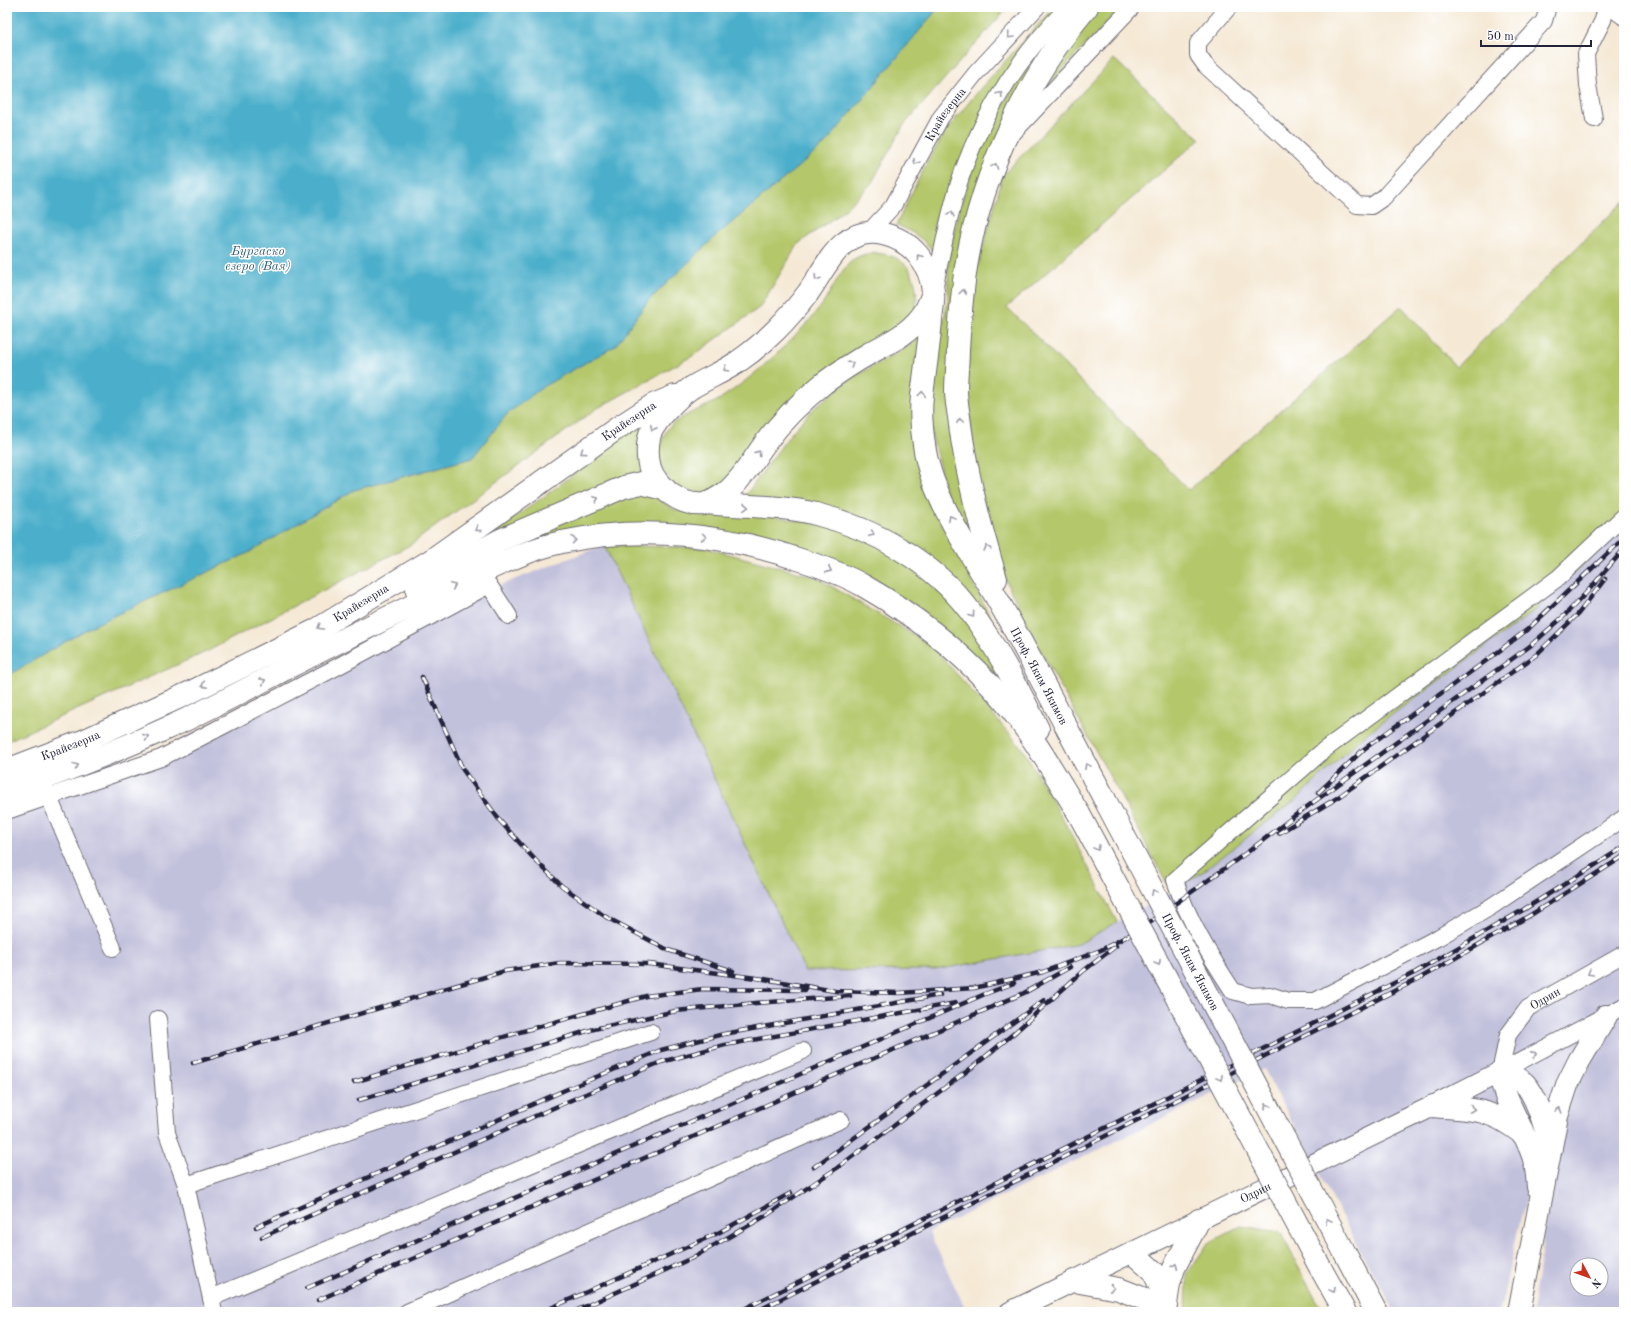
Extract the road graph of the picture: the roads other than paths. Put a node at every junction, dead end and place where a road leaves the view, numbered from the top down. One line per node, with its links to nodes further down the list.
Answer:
1 (1037, 7): 12 (street, Крайезерна, one-way to 12)
2 (1068, 7): 13 (street, one-way to 2)
3 (1087, 7): 11 (highway)
4 (1132, 7): 11 (street)
5 (1229, 7): 6 (street)
6 (1545, 7)
7 (1606, 7): 10 (street)
8 (1610, 7): 9 (street)
9 (1624, 17)
10 (1594, 119)
11 (1003, 144): 18 (highway, one-way to 11)
12 (869, 232): 13 (highway, one-way to 12); 14 (highway, one-way to 14)
13 (933, 293): 16 (highway, one-way to 13); 18 (highway, one-way to 13)
14 (689, 390): 15 (highway, one-way to 15); 21 (highway, Крайезерна, one-way to 21)
15 (665, 489): 16 (highway); 20 (highway, one-way to 15)
16 (707, 503): 25 (highway, one-way to 25)
17 (1624, 516): 26 (street)
18 (1006, 613): 44 (highway, Проф. Яким Якимов, one-way to 18, bridge)
19 (508, 616): 22 (street)
20 (342, 639): 22 (highway, Крайезерна, one-way to 20); 25 (highway, one-way to 25)
21 (7, 770)
22 (45, 788): 23 (highway, Крайезерна); 24 (street); 27 (street)
23 (7, 792)
24 (7, 811)
25 (1079, 814): 49 (highway, one-way to 49, bridge)
26 (1624, 818)
27 (113, 948)
28 (1624, 954): 33 (street, Одрин, one-way to 33)
29 (1615, 1011): 33 (street, Одрин, one-way to 29); 37 (highway, one-way to 29)
30 (158, 1019): 38 (street)
31 (651, 1032): 38 (street)
32 (804, 1051): 45 (street)
33 (1500, 1072): 34 (main road, Одрин); 36 (highway); 37 (highway)
34 (1433, 1106): 36 (highway, one-way to 36); 40 (main road, Одрин)
35 (841, 1120): 47 (street)
36 (1524, 1134): 39 (highway)
37 (1551, 1148): 39 (highway)
38 (186, 1185): 45 (street)
39 (1538, 1218): 43 (highway)
40 (1199, 1220): 41 (main road, Одрин); 46 (highway, one-way to 40)
41 (1133, 1252): 42 (main road, Одрин); 46 (highway)
42 (1074, 1281): 46 (highway, one-way to 46); 48 (main road, Одрин)
43 (1523, 1288): 52 (highway); 53 (highway)
44 (1364, 1289): 50 (highway, Проф. Яким Якимов); 51 (highway)
45 (213, 1305)
46 (1165, 1310)
47 (407, 1312)
48 (1010, 1312)
49 (1345, 1312)
50 (1376, 1312)
51 (1382, 1312)
52 (1510, 1312)
53 (1519, 1312)

